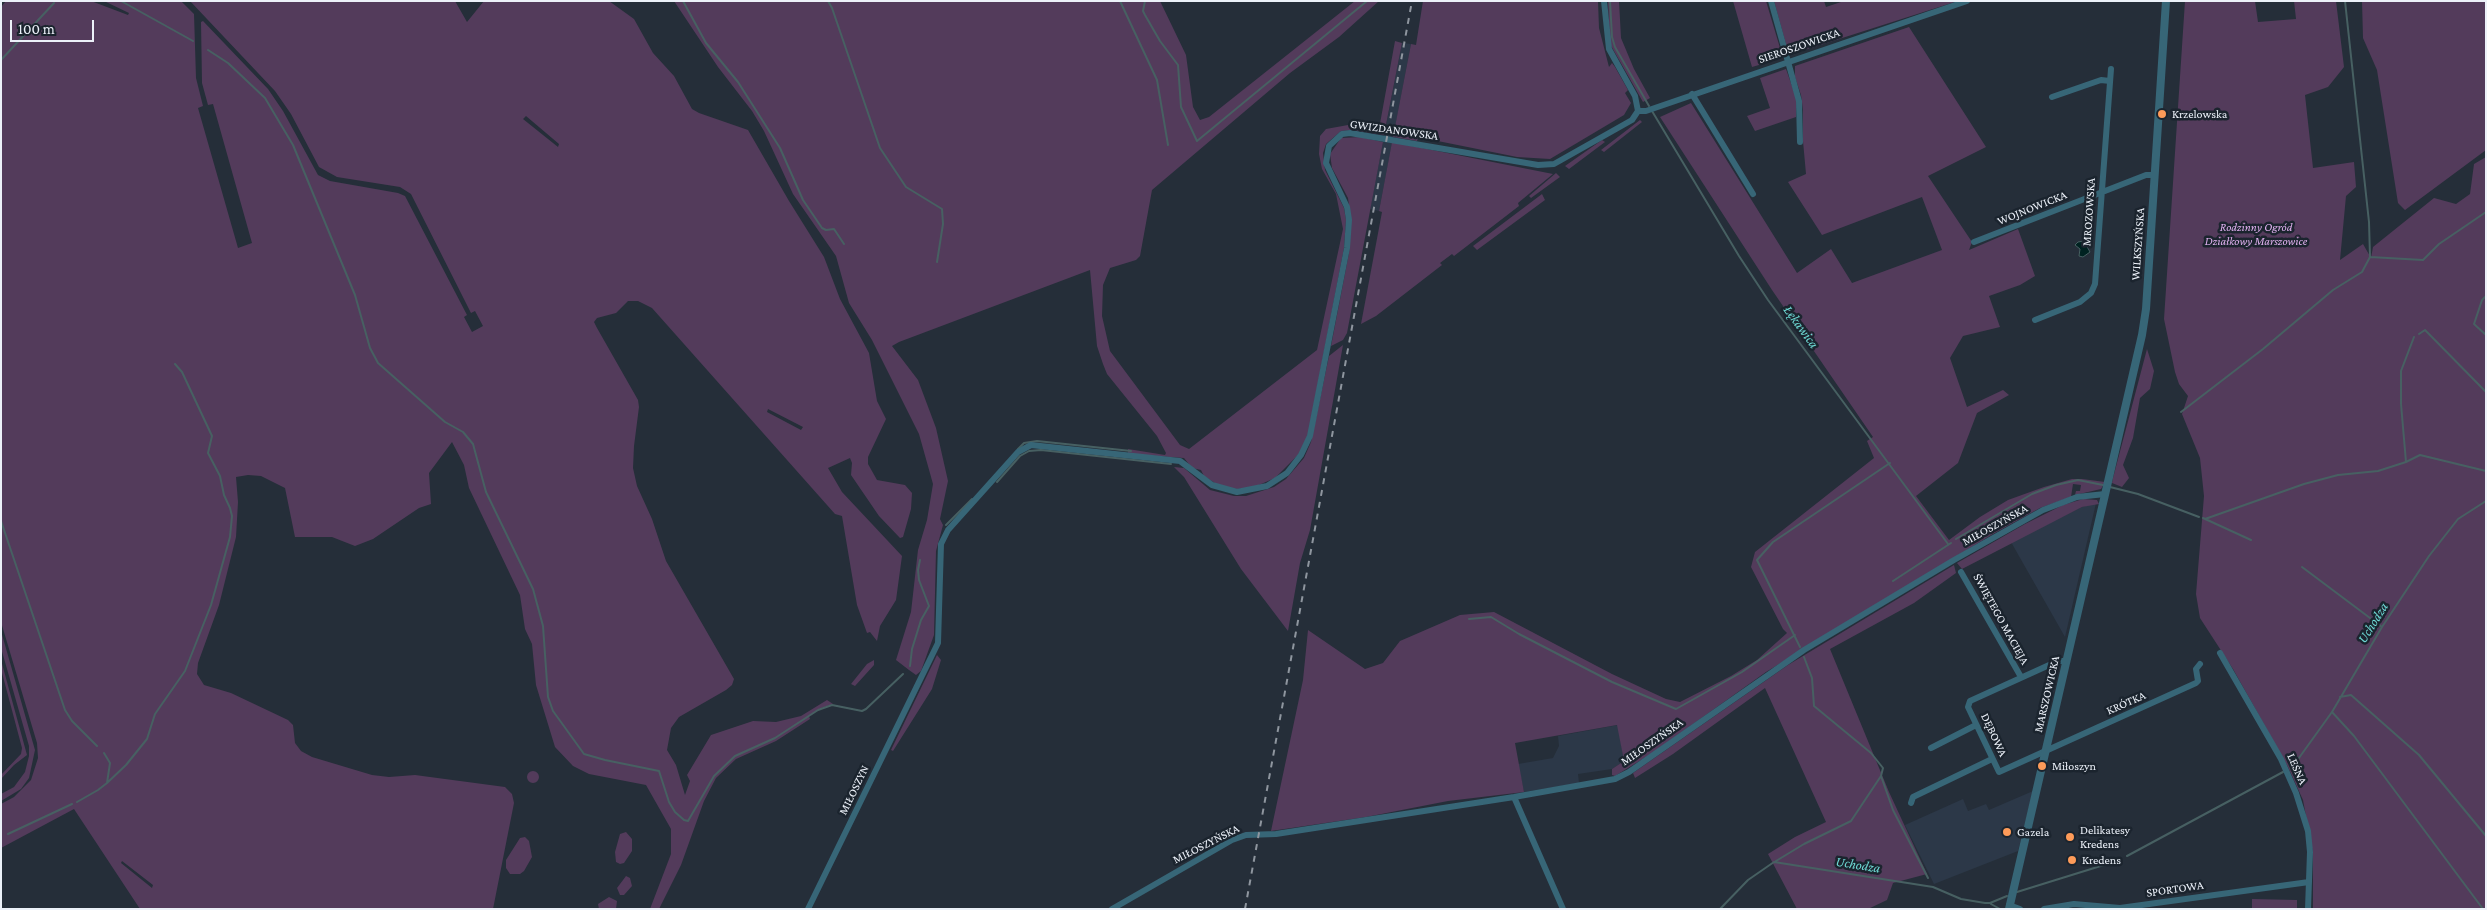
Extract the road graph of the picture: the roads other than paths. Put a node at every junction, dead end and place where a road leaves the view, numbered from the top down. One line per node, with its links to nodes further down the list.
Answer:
1 (1604, 1): 10 (street)
2 (1771, 1): 5 (street)
3 (1967, 1): 5 (street, SIEROSZOWICKA)
4 (2166, 1): 12 (street, WILKSZYŃSKA)
5 (1787, 62): 8 (street, SIEROSZOWICKA); 11 (street)
6 (2111, 69): 7 (street, MROZOWSKA)
7 (2110, 81): 9 (street); 13 (street, MROZOWSKA)
8 (1692, 94): 10 (street, SIEROSZOWICKA); 14 (street)
9 (2052, 97)
10 (1638, 111): 17 (street, GWIZDANOWSKA)
11 (1800, 142)
12 (2154, 175): 13 (street, WOJNOWICKA); 18 (street, WILKSZYŃSKA)
13 (2102, 193): 15 (street, WOJNOWICKA); 16 (street, MROZOWSKA)
14 (1753, 194)
15 (1974, 242)
16 (2034, 320)
17 (1180, 461): 33 (street, MIŁOSZYN)
18 (2107, 484): 19 (street, MARSZOWICKA)
19 (2105, 494): 22 (street, MARSZOWICKA); 29 (street, MIŁOSZYŃSKA)
20 (1961, 572): 24 (street, ŚWIĘTEGO MACIEJA)
21 (2220, 653): 31 (street, LEŚNA)
22 (2066, 661): 24 (street, DĘBOWA); 27 (street, MARSZOWICKA)
23 (2200, 664): 27 (street, KRÓTKA)
24 (2021, 677): 25 (street, DĘBOWA)
25 (1976, 725): 26 (street); 28 (street, DĘBOWA)
26 (1931, 748)
27 (2045, 752): 28 (street, DĘBOWA); 32 (street, MARSZOWICKA)
28 (1992, 759): 30 (street)
29 (1514, 797): 34 (street, MIŁOSZYŃSKA); 35 (street)
30 (1911, 803)
31 (2309, 882): 37 (street, SPORTOWA); 38 (street, LEŚNA)
32 (2009, 907): 36 (street)
33 (808, 909)
34 (1112, 909)
35 (1563, 909)
36 (2020, 909)
37 (2044, 909)
38 (2308, 909)

